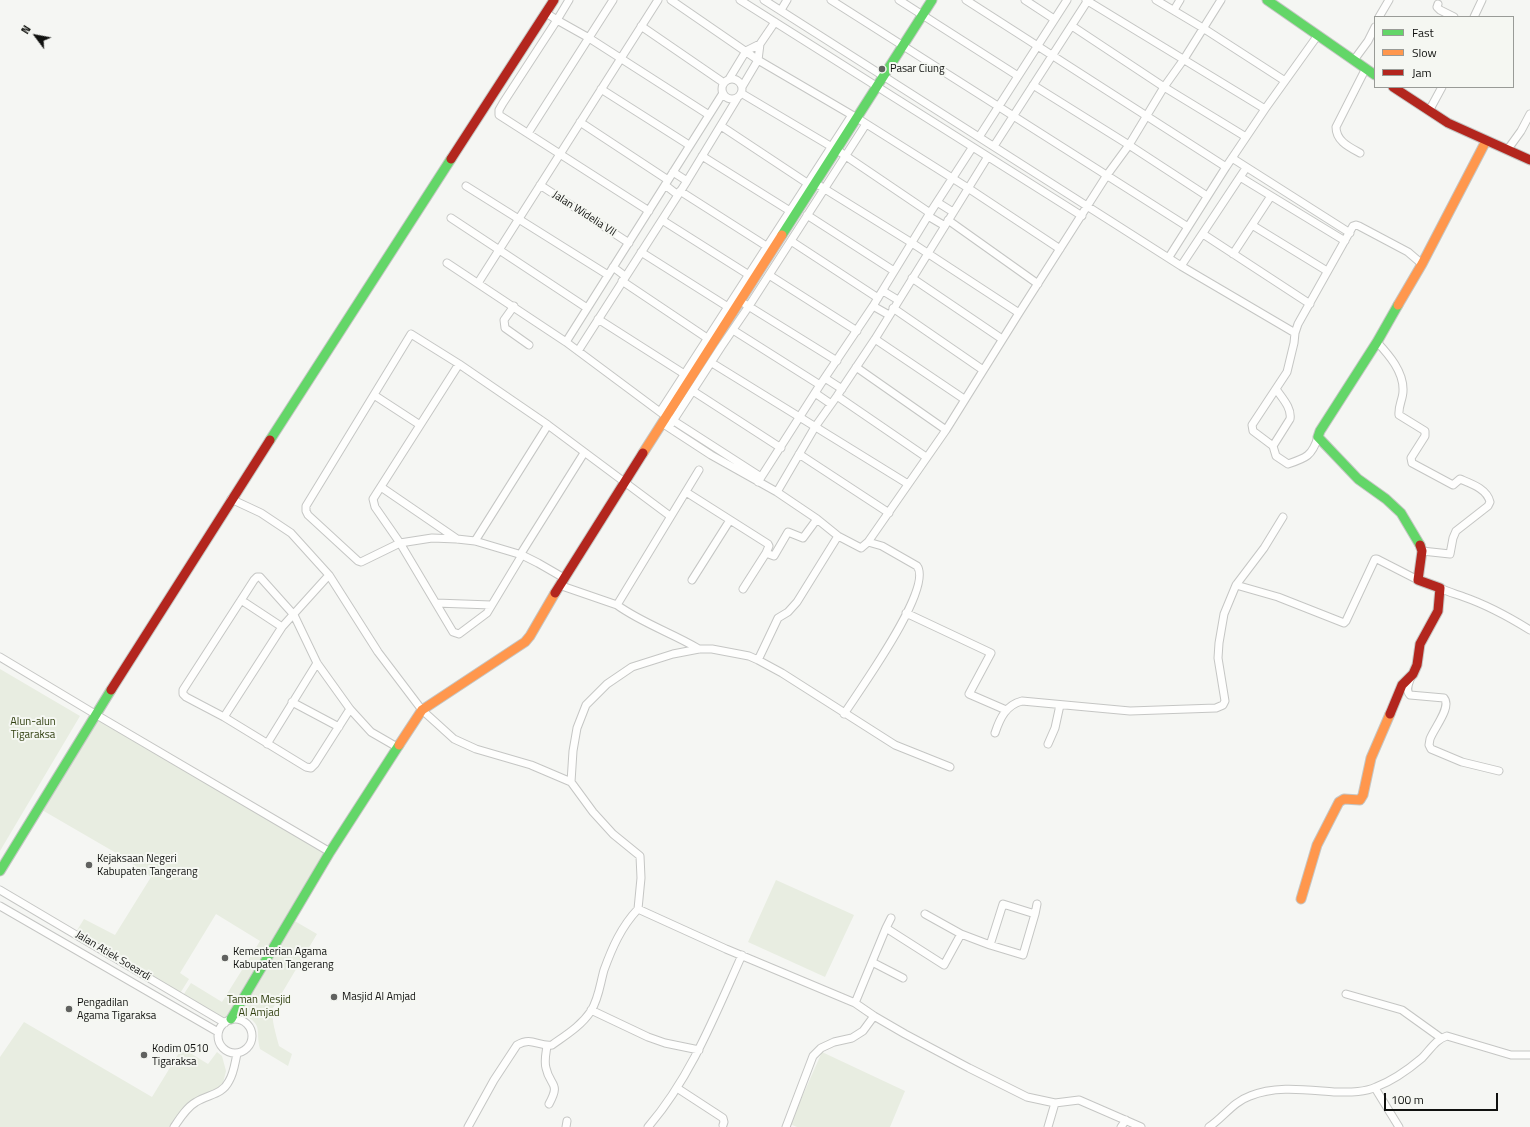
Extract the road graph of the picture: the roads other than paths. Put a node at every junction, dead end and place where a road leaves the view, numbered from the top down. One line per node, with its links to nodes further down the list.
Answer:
1 (554, 0): 25 (street)
2 (569, 0): 31 (street)
3 (613, 0): 38 (street)
4 (658, 0): 33 (street)
5 (671, 0): 42 (street)
6 (740, 0): 32 (street)
7 (764, 0): 23 (street)
8 (787, 0): 23 (street)
9 (832, 0): 40 (street)
10 (899, 0): 26 (street)
11 (932, 0): 26 (street)
12 (966, 0): 41 (street)
13 (1025, 0): 30 (street)
14 (1066, 0): 30 (street)
15 (1087, 0): 34 (street); 45 (street)
16 (1156, 0): 24 (street)
17 (1180, 0): 24 (street)
18 (1221, 0): 35 (street)
19 (1268, 0): 37 (street)
20 (1389, 0): 27 (street)
21 (1482, 0): 29 (street)
22 (1438, 4): 28 (street)
23 (781, 10): 50 (street)
24 (1174, 10): 35 (street)
25 (546, 13): 31 (street); 206 (street)
26 (923, 14): 40 (street); 51 (street)
27 (1380, 16)
28 (1452, 16)
29 (1474, 16)
30 (1054, 19): 41 (street)
31 (557, 20): 38 (street); 73 (street)
32 (775, 22): 39 (street); 55 (street)
33 (641, 26): 44 (street); 52 (street)
34 (1072, 26): 43 (street); 56 (street)
35 (1203, 28): 45 (street); 53 (street)
36 (1374, 29): 47 (street)
37 (1318, 35): 47 (street); 53 (street)
38 (589, 38): 44 (street); 73 (street)
39 (760, 44): 42 (street); 46 (street)
40 (904, 46): 50 (street); 62 (street)
41 (1037, 46): 43 (street); 51 (street)
42 (746, 51): 46 (street); 52 (street)
43 (1052, 56): 54 (street); 67 (street)
44 (620, 58): 59 (street); 66 (street)
45 (1184, 59): 56 (street); 63 (street)
46 (758, 60): 60 (street); 68 (street)
47 (1354, 60): 48 (street)
48 (1366, 68): 49 (street); 83 (street)
49 (1374, 73)
50 (884, 76): 55 (street); 74 (street)
51 (1018, 76): 62 (street)
52 (726, 81): 60 (street); 61 (street)
53 (1285, 81): 63 (street)
54 (1033, 85): 69 (street); 77 (street)
55 (876, 87): 68 (street); 80 (street)
56 (1164, 88): 67 (street); 75 (street)
57 (1394, 88): 64 (street)
58 (1441, 88): 64 (street)
59 (601, 89): 70 (street); 78 (street)
60 (740, 92): 61 (street); 72 (street); 82 (street)
61 (723, 93): 66 (street)
62 (999, 106): 69 (street); 74 (street)
63 (1265, 109): 75 (street)
64 (1429, 111): 76 (street)
65 (1530, 114): 81 (street)
66 (709, 115): 78 (street)
67 (1147, 115): 77 (street); 89 (street)
68 (854, 116): 71 (street); 82 (street)
69 (1014, 116): 79 (street); 92 (street)
70 (580, 122): 84 (street); 96 (street)
71 (866, 124): 82 (street); 94 (street)
72 (721, 126): 85 (street); 97 (street)
73 (528, 133): 84 (street)
74 (979, 136): 79 (street)
75 (1246, 137): 87 (street)
76 (1486, 140): 81 (street); 133 (street)
77 (1129, 145): 92 (street); 103 (street)
78 (689, 146): 91 (street)
79 (994, 146): 106 (street)
80 (972, 148): 86 (street); 94 (street)
81 (1508, 150): 88 (street)
82 (837, 151): 97 (street); 100 (street); 110 (street)
83 (1360, 153)
84 (560, 154): 98 (street); 107 (street)
85 (702, 156): 95 (street); 108 (street)
86 (987, 158): 101 (street); 112 (street)
87 (1232, 158): 89 (street); 90 (street)
88 (1530, 160)
89 (1226, 167): 103 (street)
90 (1246, 168): 93 (street); 119 (street)
91 (673, 172): 95 (street); 96 (street)
92 (1107, 175): 106 (street); 118 (street)
93 (1240, 176): 104 (street); 120 (street)
94 (952, 178): 101 (street); 105 (street)
95 (687, 181): 102 (street)
96 (666, 182): 102 (street); 107 (street)
97 (811, 182): 100 (street); 108 (street); 127 (street)
98 (540, 185): 114 (street); 123 (street, Jalan Widelia VII)
99 (466, 186): 114 (street)
100 (825, 188): 111 (street); 124 (street)
101 (968, 188): 109 (street); 125 (street)
102 (679, 193): 115 (street); 127 (street)
103 (1207, 196): 118 (street)
104 (1271, 196): 117 (street); 122 (street)
105 (937, 202): 109 (street); 110 (street)
106 (1088, 206): 112 (street); 131 (street)
107 (649, 211): 123 (street)
108 (790, 211): 127 (street)
109 (953, 212): 116 (street)
110 (929, 214): 116 (street); 124 (street)
111 (807, 215): 121 (street); 136 (street)
112 (1082, 216): 125 (street)
113 (451, 218): 126 (street)
114 (518, 219): 126 (street); 138 (street)
115 (662, 220): 128 (street); 139 (street)
116 (946, 223): 129 (street); 145 (street)
117 (1252, 225): 130 (street); 137 (street)
118 (1188, 227): 131 (street)
119 (1350, 233): 122 (street); 133 (street)
120 (1203, 234): 130 (street); 134 (street)
121 (791, 241): 127 (street); 148 (street)
122 (1345, 241): 137 (street)
123 (629, 243): 135 (street)
124 (912, 243): 129 (street); 136 (street)
125 (1060, 249): 145 (street)
126 (498, 250): 144 (street); 156 (street)
127 (774, 251): 139 (street); 140 (street); 149 (street)
128 (641, 252): 142 (street); 155 (street)
129 (927, 253): 141 (street); 158 (street)
130 (1233, 254): 151 (street)
131 (1169, 257): 134 (street)
132 (447, 263): 144 (street)
133 (1422, 264): 168 (street)
134 (1181, 266): 163 (street)
135 (614, 267): 138 (street); 142 (street)
136 (894, 271): 147 (street)
137 (1327, 271): 151 (street)
138 (608, 275): 143 (street)
139 (749, 275): 149 (street)
140 (769, 275): 153 (street); 162 (street)
141 (912, 278): 150 (street); 165 (street)
142 (624, 279): 146 (street); 167 (street)
143 (604, 282): 146 (street); 156 (street)
144 (478, 283): 152 (street)
145 (1038, 284): 158 (street)
146 (616, 290): 160 (street)
147 (882, 291): 148 (street); 150 (street)
148 (878, 298): 154 (street)
149 (737, 299): 153 (street); 155 (street); 167 (street)
150 (898, 300): 157 (street)
151 (1310, 304): 163 (street)
152 (514, 306): 166 (street); 169 (street)
153 (749, 306): 161 (street); 171 (street)
154 (873, 306): 159 (street); 162 (street)
155 (728, 307): 167 (street)
156 (587, 308): 166 (street)
157 (893, 308): 159 (street); 175 (street)
158 (1019, 313): 165 (street)
159 (889, 316): 164 (street)
160 (598, 319): 170 (street); 177 (street)
161 (733, 330): 167 (street); 178 (street)
162 (856, 331): 171 (street)
163 (1295, 333): 180 (street)
164 (875, 339): 174 (street); 185 (street)
165 (1002, 339): 175 (street)
166 (566, 342): 170 (street)
167 (714, 342): 172 (street); 177 (street)
168 (1377, 342): 193 (street); 217 (street)
169 (529, 345)
170 (578, 351): 188 (street)
171 (837, 361): 176 (street)
172 (712, 363): 177 (street); 187 (street)
173 (459, 364): 183 (street); 189 (street); 190 (street)
174 (856, 367): 179 (street); 192 (street)
175 (983, 370): 185 (street)
176 (825, 378): 178 (street); 179 (street)
177 (691, 379): 181 (street); 188 (street)
178 (820, 385): 182 (street)
179 (842, 389): 184 (street)
180 (1276, 389): 194 (street); 194 (street)
181 (693, 391): 188 (street); 195 (street)
182 (815, 393): 186 (street); 187 (street)
183 (374, 395): 190 (street); 216 (street)
184 (837, 396): 186 (street); 198 (street)
185 (964, 399): 192 (street)
186 (831, 404): 191 (street)
187 (799, 417): 191 (street); 195 (street)
188 (666, 420): 200 (street); 201 (street)
189 (548, 425): 196 (street); 214 (street)
190 (420, 426): 203 (street)
191 (815, 427): 197 (street); 202 (street)
192 (946, 430): 198 (street)
193 (1318, 437): 194 (street); 217 (street)
194 (1273, 446)
195 (780, 448): 200 (street)
196 (584, 453): 201 (street); 219 (street)
197 (799, 454): 205 (street); 207 (street)
198 (926, 457): 202 (street)
199 (699, 470): 204 (street)
200 (760, 480): 205 (street)
201 (624, 482): 208 (street); 223 (street)
202 (908, 484): 207 (street)
203 (381, 487): 213 (street); 216 (street)
204 (686, 492): 208 (street); 211 (street)
205 (777, 492): 210 (street)
206 (231, 500): 220 (street); 245 (street)
207 (889, 513): 215 (street)
208 (670, 516): 230 (street)
209 (1283, 517): 224 (street)
210 (817, 519): 212 (street); 218 (street)
211 (730, 520): 218 (street); 221 (street)
212 (838, 536): 215 (street); 237 (street)
213 (457, 539): 214 (street); 216 (street)
214 (475, 541): 219 (street)
215 (868, 542): 231 (street)
216 (400, 543): 228 (street)
217 (1422, 551): 222 (street)
218 (766, 553): 226 (street)
219 (521, 555): 223 (street); 229 (street)
220 (328, 576): 232 (street); 243 (street)
221 (692, 580)
222 (1418, 580): 224 (street); 225 (street)
223 (562, 581): 230 (street); 243 (street)
224 (1236, 584): 241 (street)
225 (1440, 588): 234 (street); 239 (street)
226 (743, 589)
227 (241, 600): 232 (street); 233 (street); 247 (street)
228 (436, 603): 229 (street); 229 (street)
229 (491, 605)
230 (617, 605): 235 (street)
231 (906, 613): 244 (street); 246 (street)
232 (294, 615): 233 (street); 238 (street)
233 (282, 627): 247 (street)
234 (1530, 630)
235 (698, 649): 237 (street); 255 (street)
236 (0, 657): 245 (street)
237 (758, 660): 246 (street)
238 (317, 663): 240 (street); 242 (street)
239 (1413, 674): 254 (street); 259 (street)
240 (292, 702): 248 (street); 250 (street)
241 (1060, 705): 244 (street); 251 (street)
242 (350, 709): 248 (street); 252 (street)
243 (422, 710): 252 (street); 255 (street)
244 (1006, 710): 249 (street)
245 (95, 714): 256 (street); 257 (street)
246 (844, 714): 253 (street)
247 (224, 717): 250 (street)
248 (339, 727): 250 (street)
249 (995, 732)
250 (267, 744)
251 (1048, 744)
252 (397, 747): 256 (street)
253 (950, 768)
254 (1498, 771)
255 (571, 782): 262 (street)
256 (330, 852): 276 (street)
257 (0, 871)
258 (0, 890): 276 (street, Jalan Atiek Soeardi)
259 (1301, 899)
260 (1038, 904): 264 (street)
261 (0, 906): 277 (street, Jalan Atiek Soeardi)
262 (638, 909): 269 (street); 274 (street)
263 (925, 914): 267 (street)
264 (1035, 914): 268 (street); 268 (street)
265 (891, 918): 266 (street)
266 (886, 928): 267 (street); 270 (street)
267 (961, 934): 268 (street)
268 (990, 945)
269 (742, 955): 273 (street); 280 (street)
270 (872, 962): 271 (street); 273 (street)
271 (902, 978)
272 (1346, 994): 278 (street)
273 (855, 1002): 275 (street)
274 (591, 1010): 279 (street); 280 (street)
275 (874, 1016): 285 (street); 292 (street)
276 (228, 1021): 277 (street); 281 (street)
277 (218, 1032): 281 (street)
278 (1441, 1038): 282 (street); 284 (street)
279 (547, 1046): 286 (street); 290 (street)
280 (699, 1050): 283 (street)
281 (238, 1054): 289 (street)
282 (1530, 1055)
283 (676, 1088): 288 (street); 291 (street)
284 (1375, 1088): 296 (street); 297 (street)
285 (1055, 1103): 287 (street); 293 (street)
286 (550, 1104)
287 (1126, 1120): 294 (street); 295 (street)
288 (722, 1126)
289 (174, 1127)
290 (468, 1127)
291 (648, 1127)
292 (786, 1127)
293 (1048, 1127)
294 (1120, 1127)
295 (1141, 1127)
296 (1209, 1127)
297 (1399, 1127)

